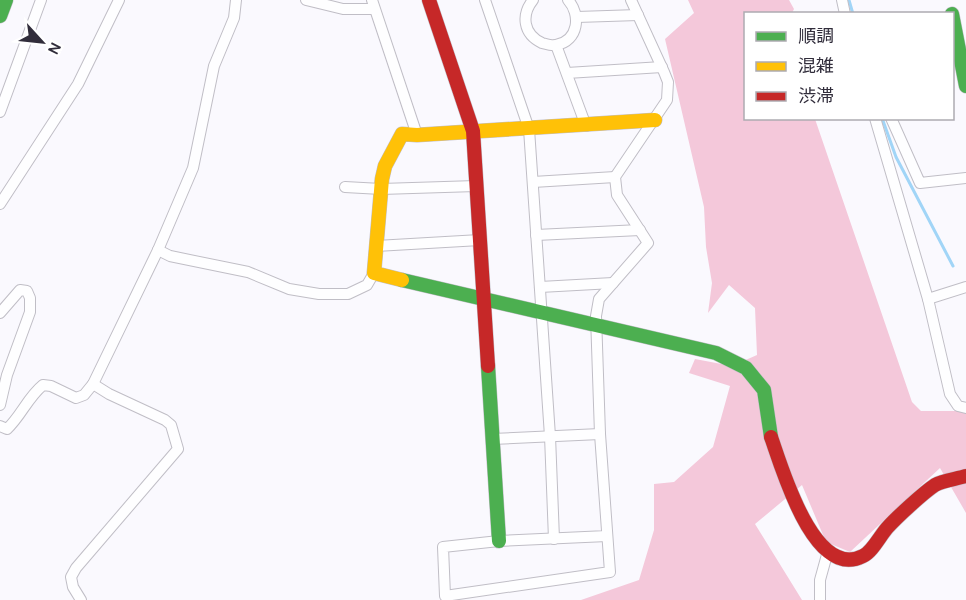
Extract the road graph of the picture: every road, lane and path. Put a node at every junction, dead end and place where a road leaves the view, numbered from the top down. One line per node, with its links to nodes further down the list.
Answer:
1 (6, 0): 13 (main road)
2 (41, 0): 20 (street)
3 (119, 0): 34 (street)
4 (236, 0): 39 (street)
5 (306, 0): 11 (street)
6 (429, 0): 26 (main road)
7 (485, 0): 25 (street)
8 (533, 0): 16 (street)
9 (568, 0): 14 (street)
10 (631, 0): 12 (street)
11 (373, 4): 27 (street)
12 (638, 15): 14 (street); 17 (street)
13 (0, 16)
14 (577, 17): 16 (street)
15 (954, 24): 19 (main road)
16 (556, 45): 18 (street)
17 (662, 68): 18 (street); 21 (street)
18 (567, 73): 24 (street)
19 (966, 86)
20 (0, 112)
21 (655, 120): 24 (main road); 28 (street)
22 (876, 120): 45 (street)
23 (892, 120): 29 (street)
24 (586, 126): 25 (main road)
25 (530, 129): 26 (main road); 30 (street)
26 (473, 131): 27 (main road); 31 (main road)
27 (417, 135): 33 (main road)
28 (615, 177): 30 (street); 35 (street)
29 (966, 178)
30 (533, 182): 36 (street)
31 (477, 186): 33 (street); 37 (main road)
32 (345, 187): 33 (street)
33 (381, 189): 38 (main road)
34 (0, 204)
35 (640, 230): 36 (street); 41 (street)
36 (536, 235): 42 (street)
37 (480, 240): 38 (street); 44 (main road)
38 (376, 246): 40 (main road)
39 (158, 250): 40 (street); 49 (street)
40 (375, 273): 44 (main road)
41 (613, 283): 42 (street); 48 (street)
42 (540, 287): 47 (street)
43 (966, 287): 45 (street)
44 (483, 298): 47 (main road); 55 (main road)
45 (928, 299): 51 (street)
46 (0, 314): 50 (street)
47 (541, 314): 48 (main road); 54 (street)
48 (597, 325): 53 (street); 60 (main road)
49 (93, 384): 52 (street); 61 (street)
50 (0, 405)
51 (966, 408)
52 (0, 426)
53 (600, 434): 54 (street); 57 (street)
54 (550, 436): 55 (street); 58 (street)
55 (492, 439): 59 (main road)
56 (966, 476): 60 (main road)
57 (607, 536): 58 (street); 59 (street)
58 (554, 538): 59 (street)
59 (499, 542)
60 (828, 550): 62 (street)
61 (81, 600)
62 (820, 600)

